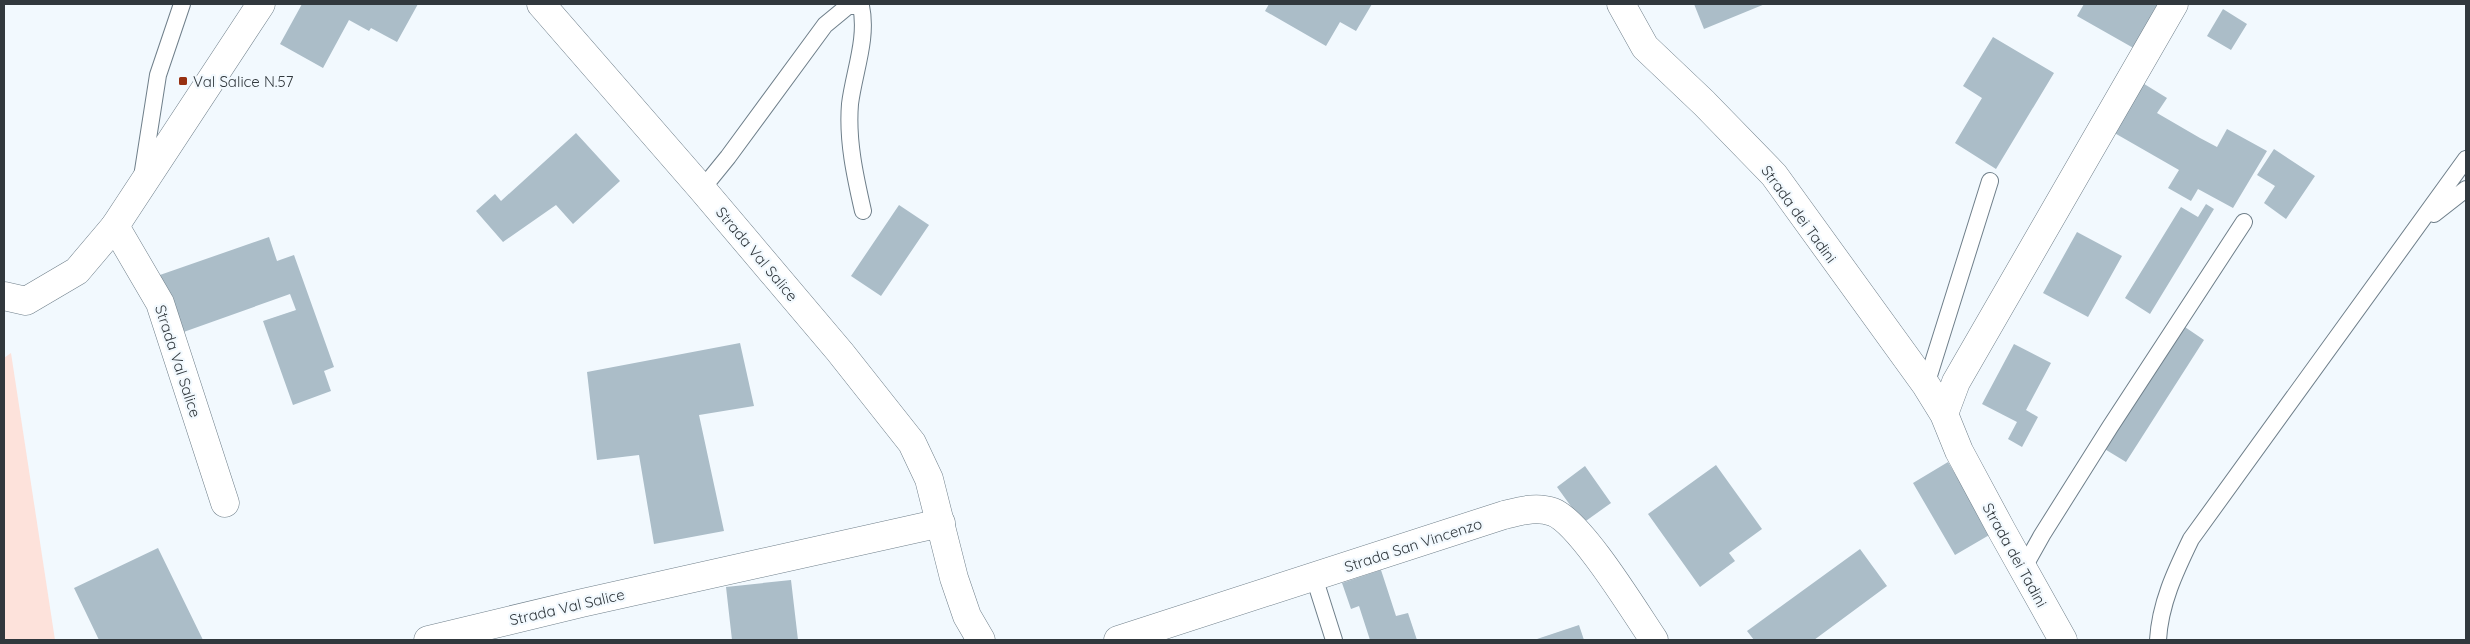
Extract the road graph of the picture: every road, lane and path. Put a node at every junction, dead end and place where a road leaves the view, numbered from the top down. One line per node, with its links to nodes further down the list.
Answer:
1 (182, 4): 9 (lane)
2 (261, 4): 9 (street)
3 (541, 4): 10 (street, Strada Val Salice)
4 (1621, 4): 17 (street, Strada dei Tadini)
5 (2174, 4): 18 (street)
6 (848, 5): 10 (lane); 12 (lane)
7 (2466, 159): 15 (lane)
8 (1990, 181): 17 (lane)
9 (140, 187): 14 (street)
10 (702, 189): 20 (street, Strada Val Salice)
11 (2466, 189): 15 (lane)
12 (863, 210)
13 (2244, 222): 21 (lane)
14 (115, 226): 16 (street); 19 (street, Strada Val Salice)
15 (2417, 228): 29 (lane)
16 (4, 296)
17 (1926, 384): 18 (street, Strada dei Tadini)
18 (1944, 414): 21 (street, Strada dei Tadini)
19 (225, 503)
20 (941, 523): 23 (street, Strada Val Salice); 24 (street, Strada Val Salice)
21 (2023, 569): 28 (street, Strada dei Tadini)
22 (1314, 577): 25 (street, Strada San Vincenzo); 26 (lane); 27 (street, Strada San Vincenzo)
23 (428, 640)
24 (981, 640)
25 (1118, 640)
26 (1334, 640)
27 (1654, 640)
28 (2063, 640)
29 (2158, 640)

